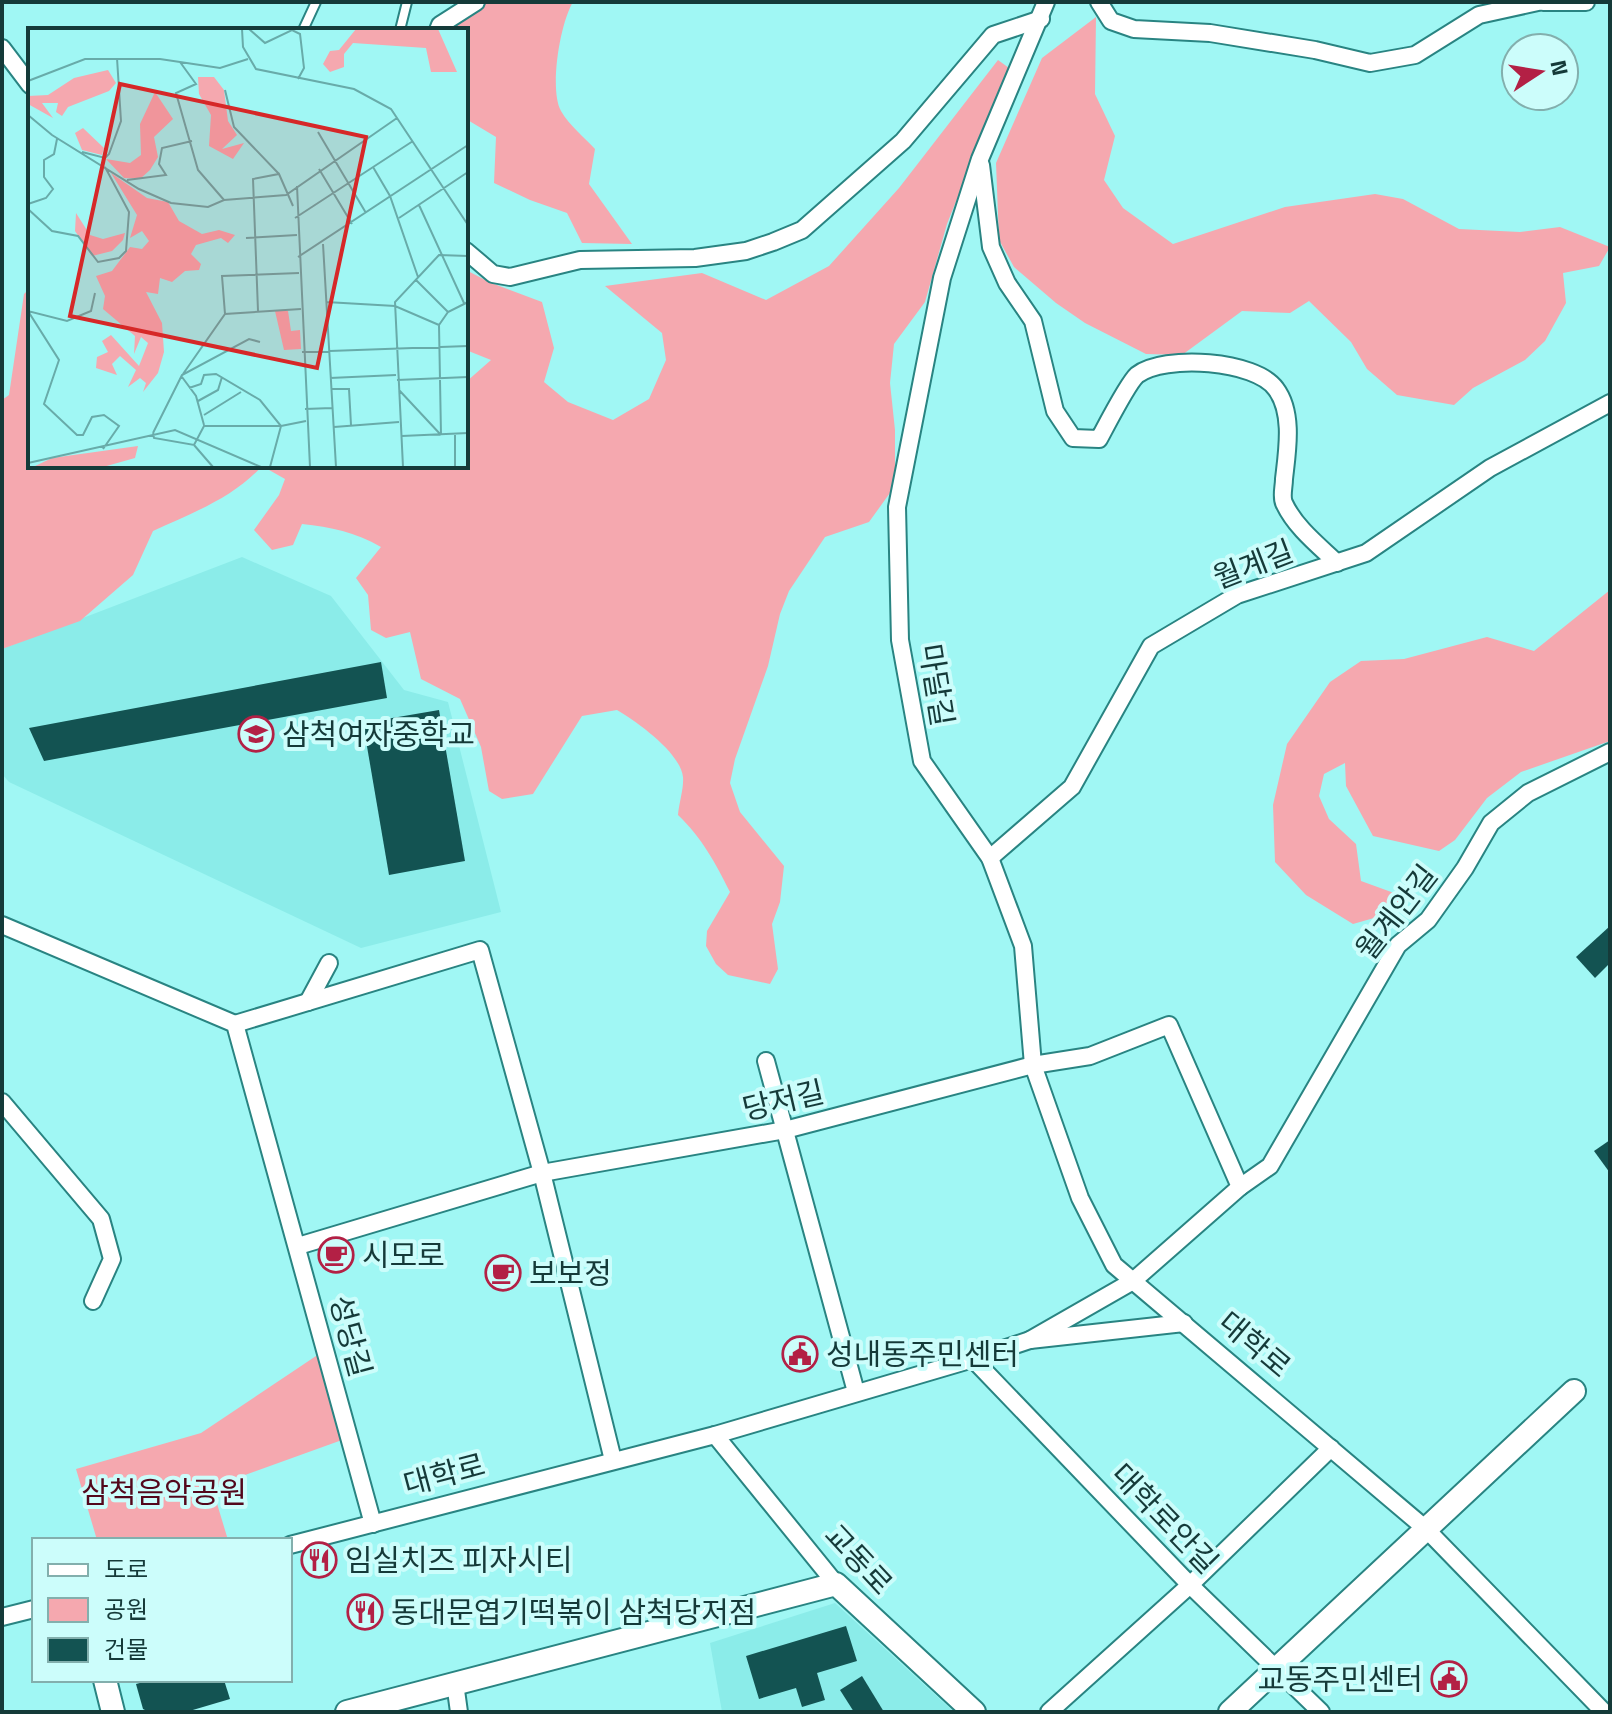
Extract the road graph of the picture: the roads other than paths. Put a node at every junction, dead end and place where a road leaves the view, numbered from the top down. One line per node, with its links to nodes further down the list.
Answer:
1 (316, 2): 9 (lane)
2 (407, 2): 10 (lane)
3 (476, 2): 11 (street)
4 (1046, 2): 8 (street, 마달길)
5 (1099, 2): 6 (street)
6 (1541, 2): 7 (street)
7 (1586, 2)
8 (1041, 19): 14 (street, 마달길); 15 (street)
9 (304, 28)
10 (400, 28)
11 (439, 28)
12 (2, 48): 13 (street)
13 (28, 82)
14 (980, 159): 17 (street); 19 (street, 마달길)
15 (468, 253)
16 (1610, 403): 17 (street, 월계길)
17 (1337, 563): 19 (street, 월계길)
18 (1610, 752): 29 (street, 월계안길)
19 (990, 858): 25 (street, 마달길)
20 (2, 925): 23 (street)
21 (329, 963): 22 (street)
22 (308, 1002): 23 (street); 28 (street)
23 (235, 1024): 30 (street, 성당길)
24 (766, 1061): 27 (street)
25 (1033, 1065): 27 (street, 당저길); 29 (street); 31 (street, 마달길)
26 (2, 1102): 32 (street)
27 (785, 1130): 28 (street, 당저길); 37 (street)
28 (542, 1173): 30 (street, 당저길); 40 (street)
29 (1240, 1187): 31 (street, 월계안길)
30 (298, 1246): 41 (street, 성당길)
31 (1133, 1281): 33 (street, 마달길); 34 (street, 대학로)
32 (93, 1301)
33 (1184, 1323): 34 (street, 대학로); 39 (street, 대학로)
34 (1030, 1340): 35 (street, 대학로)
35 (973, 1359): 37 (street, 대학로); 45 (street, 대학로안길)
36 (1574, 1391): 42 (street)
37 (856, 1392): 38 (street, 대학로)
38 (715, 1435): 40 (street, 대학로); 44 (street, 교동로)
39 (1331, 1448): 42 (street, 대학로); 45 (street)
40 (613, 1460): 41 (street, 대학로)
41 (373, 1524): 43 (street, 대학로)
42 (1426, 1529): 48 (street); 58 (street, 대학로)
43 (292, 1544)
44 (836, 1584): 50 (street); 54 (street, 교동로)
45 (1190, 1585): 48 (street, 대학로안길); 55 (street)
46 (32, 1610): 47 (street)
47 (2, 1617)
48 (1278, 1670): 56 (street); 57 (street, 대학로안길)
49 (106, 1682): 51 (street)
50 (455, 1683): 52 (street); 53 (street)
51 (113, 1712)
52 (347, 1712)
53 (459, 1712)
54 (974, 1712)
55 (1049, 1712)
56 (1230, 1712)
57 (1321, 1712)
58 (1604, 1712)

